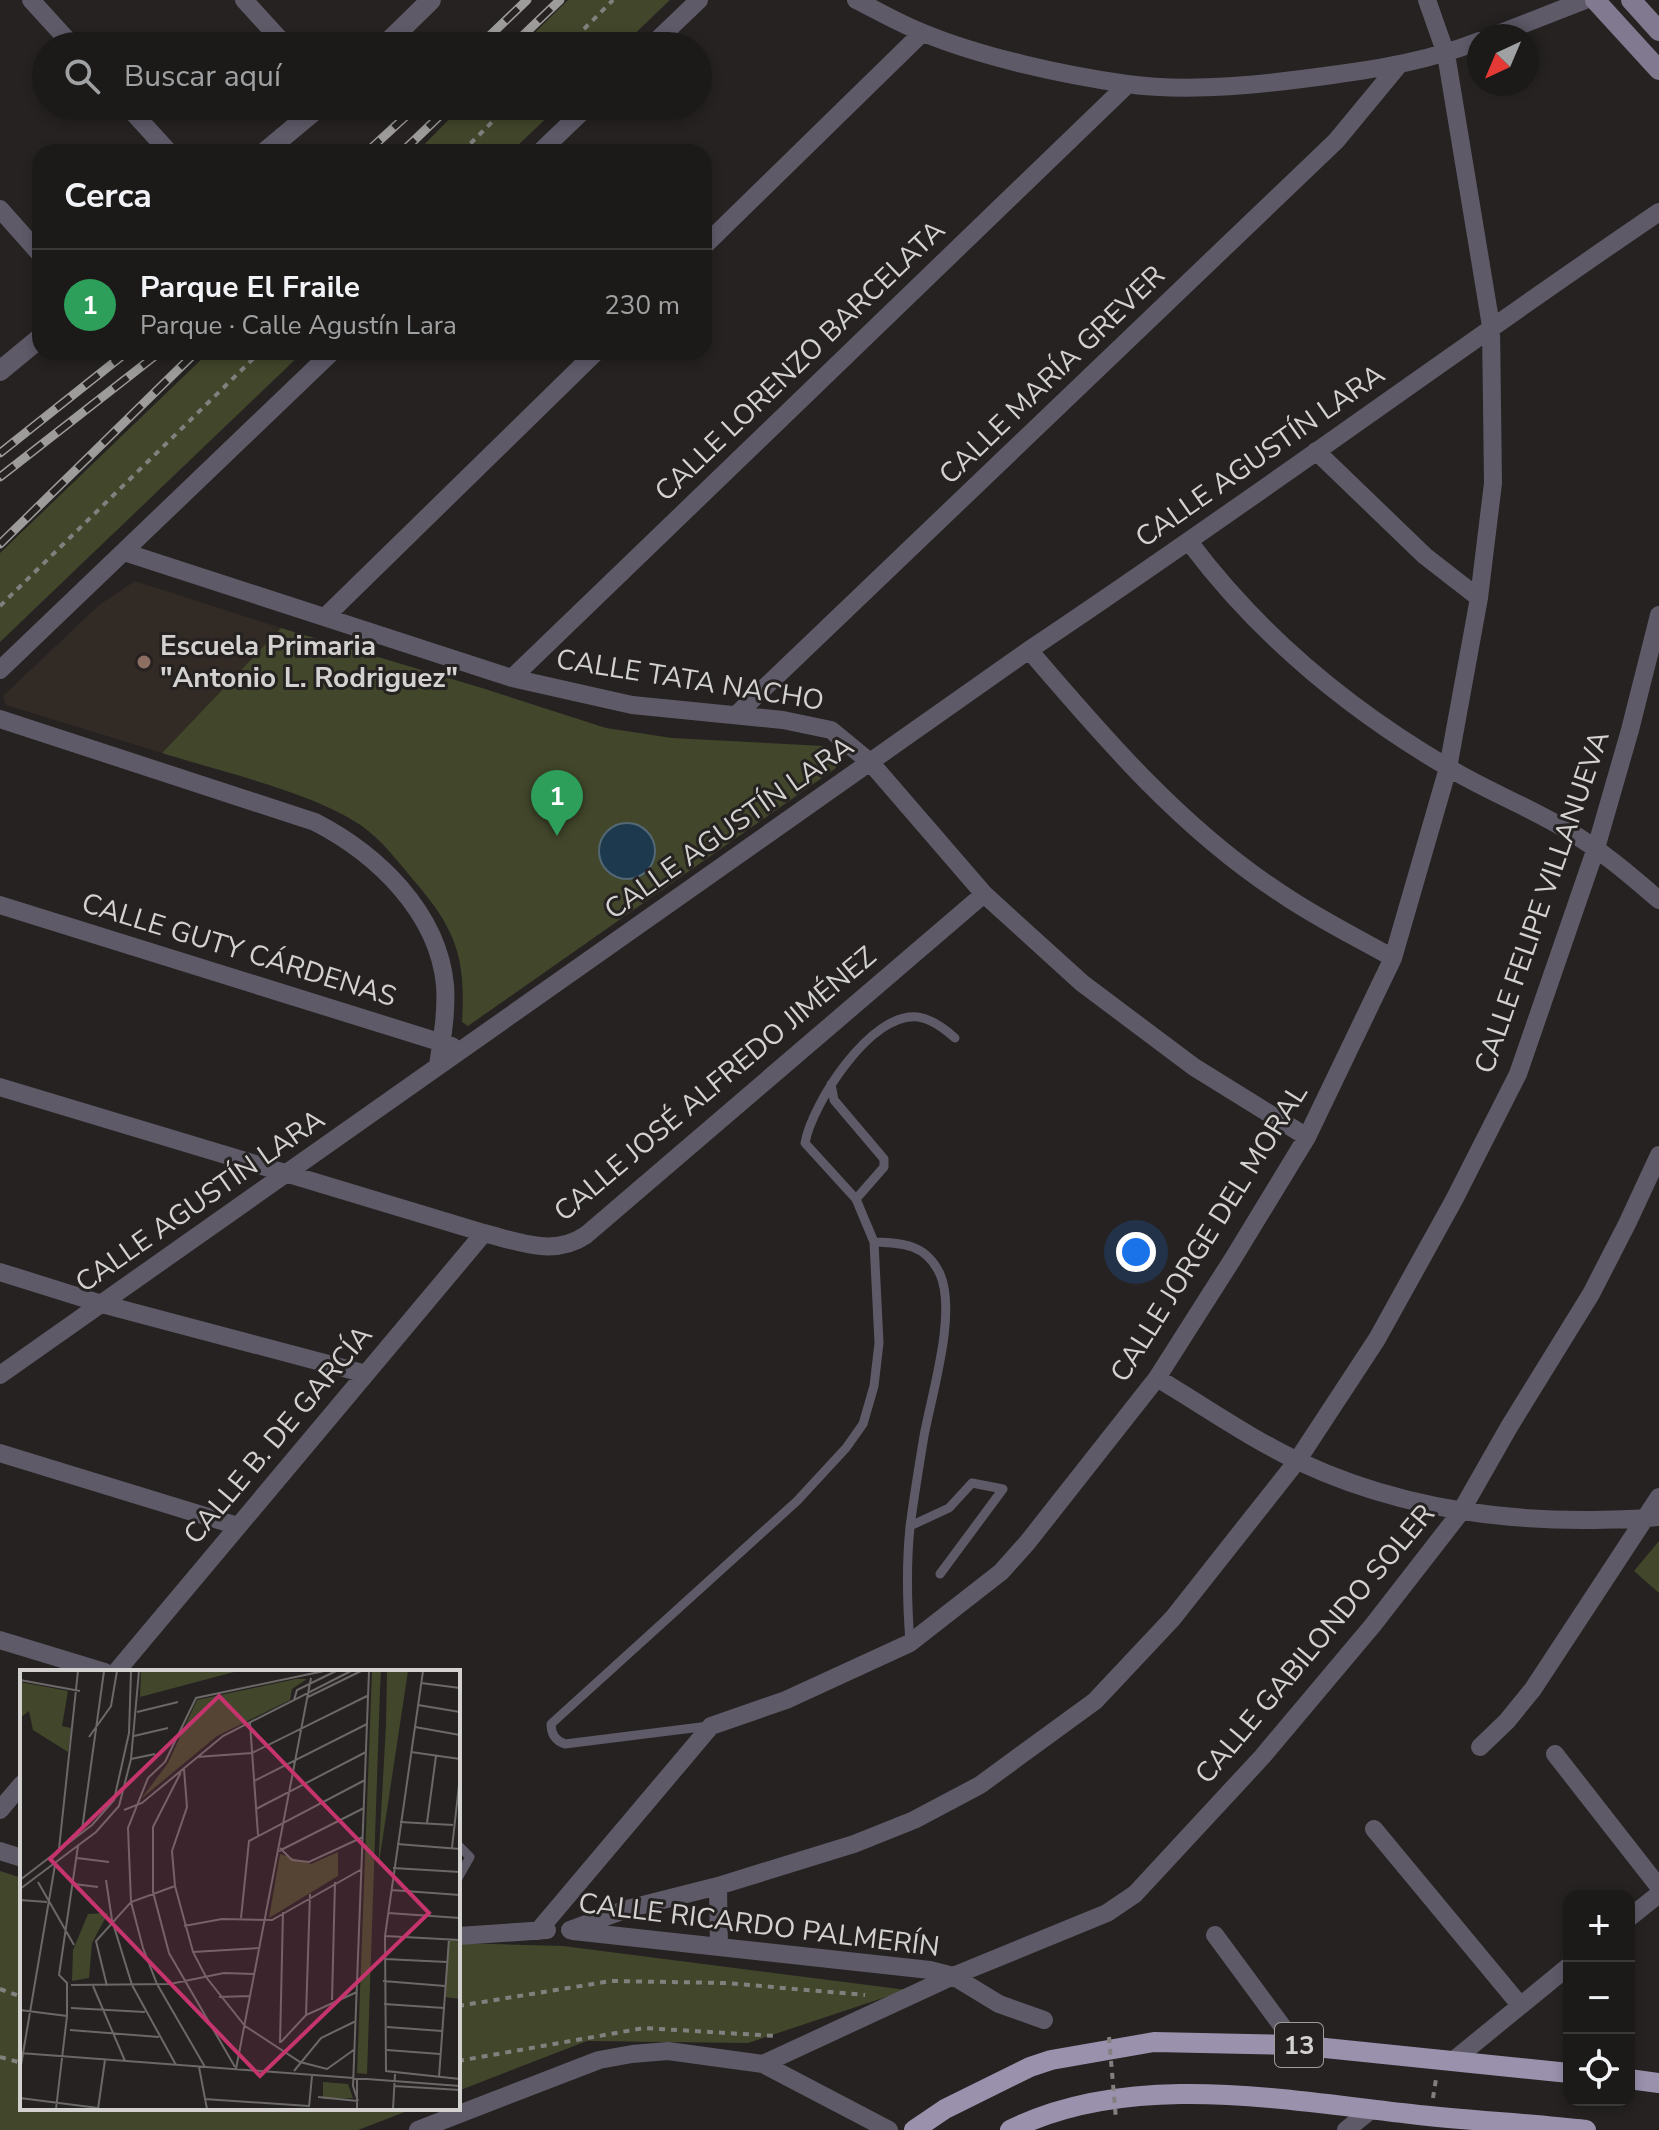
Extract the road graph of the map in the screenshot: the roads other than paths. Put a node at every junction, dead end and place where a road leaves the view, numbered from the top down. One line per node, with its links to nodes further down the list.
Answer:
1 (31, 0): 12 (street)
2 (244, 0): 13 (street)
3 (431, 0): 14 (street)
4 (699, 0): 15 (street)
5 (856, 0): 16 (street)
6 (1427, 0): 18 (street, CALLE JORGE DEL MORAL)
7 (1585, 0): 10 (street)
8 (1595, 0): 20 (main road)
9 (1631, 0): 11 (main road)
10 (1524, 24)
11 (1659, 31)
12 (60, 32)
13 (273, 32)
14 (398, 32)
15 (666, 32)
16 (922, 33): 21 (street); 30 (street)
17 (1467, 46): 18 (street)
18 (1446, 54): 19 (street); 32 (street, CALLE JORGE DEL MORAL)
19 (1398, 66): 21 (street); 46 (street, CALLE MARÍA GREVER)
20 (1659, 70)
21 (1128, 84): 45 (street, CALLE LORENZO BARCELATA)
22 (140, 120): 25 (street)
23 (303, 120): 26 (street)
24 (573, 120): 27 (street)
25 (162, 144)
26 (275, 144)
27 (548, 144)
28 (0, 209): 31 (street)
29 (1659, 212): 32 (street, CALLE AGUSTÍN LARA)
30 (712, 238)
31 (32, 245)
32 (1491, 326): 37 (street, CALLE AGUSTÍN LARA); 40 (street, CALLE JORGE DEL MORAL)
33 (32, 345): 36 (street)
34 (324, 360): 39 (street)
35 (588, 360): 42 (street)
36 (0, 371)
37 (1316, 451): 38 (street, CALLE AGUSTÍN LARA); 40 (street)
38 (1190, 543): 43 (street, CALLE AGUSTÍN LARA); 49 (street)
39 (124, 552): 42 (street, CALLE TATA NACHO); 44 (street)
40 (1479, 598): 49 (street, CALLE JORGE DEL MORAL)
41 (1659, 615): 50 (street, CALLE FELIPE VILLANUEVA)
42 (326, 616): 45 (street, CALLE TATA NACHO)
43 (1029, 650): 48 (street, CALLE AGUSTÍN LARA); 54 (street)
44 (0, 670)
45 (512, 678): 46 (street, CALLE TATA NACHO)
46 (736, 715): 48 (street, CALLE TATA NACHO)
47 (0, 719): 56 (street)
48 (871, 763): 51 (street, CALLE TATA NACHO); 57 (street, CALLE AGUSTÍN LARA)
49 (1448, 768): 50 (street); 54 (street, CALLE JORGE DEL MORAL)
50 (1596, 848): 52 (street); 73 (street, CALLE FELIPE VILLANUEVA)
51 (984, 894): 61 (street, CALLE TATA NACHO); 65 (street, CALLE JOSÉ ALFREDO JIMÉNEZ)
52 (1659, 900)
53 (0, 905): 56 (street, CALLE GUTY CÁRDENAS)
54 (1393, 958): 61 (street, CALLE JORGE DEL MORAL)
55 (955, 1038): 59 (lane)
56 (441, 1043): 57 (street, CALLE GUTY CÁRDENAS); 58 (street)
57 (460, 1050): 58 (street, CALLE AGUSTÍN LARA)
58 (438, 1065): 63 (street, CALLE AGUSTÍN LARA)
59 (831, 1084): 64 (lane); 64 (lane)
60 (0, 1087): 63 (street, CALLE JOSÉ ALFREDO JIMÉNEZ)
61 (1307, 1137): 71 (street, CALLE JORGE DEL MORAL)
62 (1659, 1155): 75 (street, CALLE GABILONDO SOLER)
63 (286, 1175): 65 (street, CALLE JOSÉ ALFREDO JIMÉNEZ); 68 (street, CALLE AGUSTÍN LARA)
64 (856, 1199): 66 (lane)
65 (484, 1233): 69 (street, CALLE B. DE GARCÍA)
66 (874, 1242): 78 (lane); 84 (lane)
67 (0, 1272): 68 (street)
68 (102, 1304): 69 (street); 70 (street, CALLE AGUSTÍN LARA)
69 (366, 1374): 77 (street, CALLE B. DE GARCÍA)
70 (0, 1375)
71 (1157, 1378): 73 (street); 81 (street, CALLE JORGE DEL MORAL)
72 (0, 1453): 77 (street)
73 (1297, 1461): 75 (street); 94 (street, CALLE FELIPE VILLANUEVA)
74 (1659, 1497): 76 (street)
75 (1460, 1513): 76 (street); 104 (street, CALLE GABILONDO SOLER)
76 (1653, 1518): 85 (street)
77 (238, 1526): 83 (street, CALLE B. DE GARCÍA)
78 (910, 1526): 79 (lane); 81 (lane)
79 (940, 1574)
80 (0, 1640): 82 (street)
81 (910, 1643): 84 (street, CALLE JORGE DEL MORAL)
82 (98, 1670)
83 (118, 1670)
84 (711, 1726): 99 (street)
85 (1480, 1747)
86 (1555, 1754): 95 (street)
87 (20, 1786): 88 (street)
88 (0, 1810)
89 (1374, 1829): 105 (street)
90 (460, 1847): 93 (lane)
91 (0, 1851): 92 (street)
92 (20, 1857)
93 (460, 1874)
94 (718, 1886): 98 (street, CALLE FELIPE VILLANUEVA); 102 (street)
95 (1659, 1887)
96 (1659, 1894): 97 (street)
97 (1635, 1913)
98 (570, 1930): 99 (street, CALLE RICARDO PALMERÍN); 102 (street, CALLE RICARDO PALMERÍN)
99 (538, 1931): 101 (street, CALLE RICARDO PALMERÍN)
100 (1215, 1935): 107 (street)
101 (460, 1936)
102 (719, 1947): 104 (street, CALLE RICARDO PALMERÍN)
103 (1563, 1971): 105 (street)
104 (953, 1976): 106 (street, CALLE RICARDO PALMERÍN); 109 (street, CALLE GABILONDO SOLER)
105 (1520, 2005): 108 (street)
106 (1044, 2020)
107 (1296, 2045): 108 (main road, 13); 116 (main road, 13)
108 (1447, 2060): 110 (main road, 13)
109 (763, 2064): 114 (street); 115 (street)
110 (1563, 2072)
111 (1635, 2080): 112 (main road)
112 (1658, 2082)
113 (1371, 2110): 117 (main road, 13); 118 (street); 119 (main road, 13)
114 (418, 2130)
115 (889, 2130)
116 (914, 2130)
117 (1010, 2130)
118 (1346, 2130)
119 (1582, 2130)

